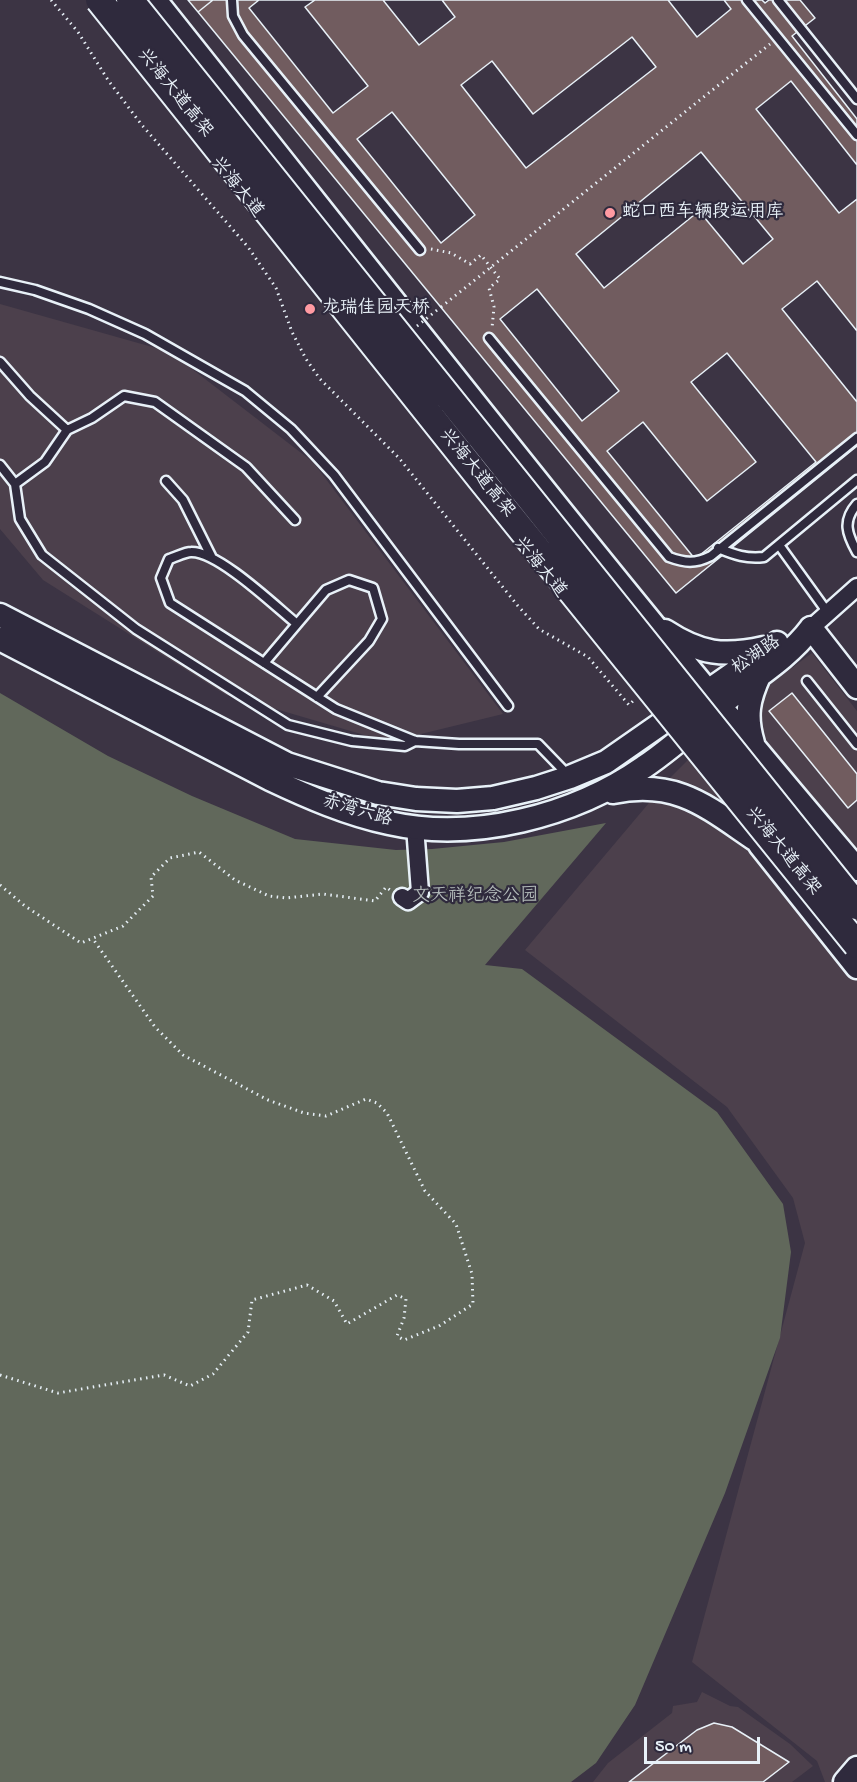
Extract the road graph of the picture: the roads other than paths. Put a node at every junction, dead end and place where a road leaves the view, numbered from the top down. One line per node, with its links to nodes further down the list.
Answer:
1 (86, 0): 41 (street, 兴海大道)
2 (99, 0): 53 (main road, 兴海大道高架, bridge)
3 (130, 0): 52 (main road, 兴海大道高架, bridge)
4 (155, 0): 29 (street)
5 (232, 0): 10 (lane)
6 (747, 0): 9 (lane)
7 (778, 0): 8 (lane)
8 (857, 99)
9 (857, 135)
10 (420, 250)
11 (0, 282): 40 (lane)
12 (489, 338): 15 (lane)
13 (0, 362): 14 (lane)
14 (67, 430): 19 (lane); 21 (lane)
15 (857, 438)
16 (0, 465): 19 (lane)
17 (857, 480): 22 (lane)
18 (166, 481): 25 (lane)
19 (15, 484): 42 (lane)
20 (857, 504): 24 (lane)
21 (295, 520)
22 (779, 545): 23 (lane); 27 (lane)
23 (718, 548)
24 (857, 552)
25 (211, 556): 30 (lane); 34 (lane)
26 (857, 587): 27 (street)
27 (828, 613): 31 (street)
28 (0, 615): 46 (street, 赤湾六路)
29 (651, 622): 33 (street); 39 (street)
30 (297, 624): 34 (lane); 38 (lane)
31 (811, 628): 33 (street, 松湖路); 35 (street, 松湖路); 37 (street)
32 (0, 639): 48 (street, 赤湾六路)
33 (775, 645): 39 (street, 松湖路)
34 (264, 663): 38 (lane)
35 (760, 674): 39 (street, 松湖路); 45 (street)
36 (807, 681): 44 (lane)
37 (857, 687)
38 (317, 697): 42 (lane)
39 (713, 698): 41 (street, 赤湾六路); 43 (street, 赤湾六路); 45 (street)
40 (508, 706)
41 (662, 723): 43 (street, 兴海大道); 46 (street, 赤湾六路)
42 (415, 741): 46 (lane)
43 (678, 743): 47 (street, 赤湾六路); 49 (street, 兴海大道)
44 (857, 744)
45 (756, 750): 50 (street)
46 (570, 777)
47 (594, 795): 48 (street, 赤湾六路); 49 (street)
48 (415, 827): 51 (street)
49 (756, 840): 54 (street, 兴海大道)
50 (857, 869)
51 (402, 897)
52 (857, 906)
53 (857, 945)
54 (857, 967)
55 (857, 1768): 56 (street)
56 (845, 1782)

